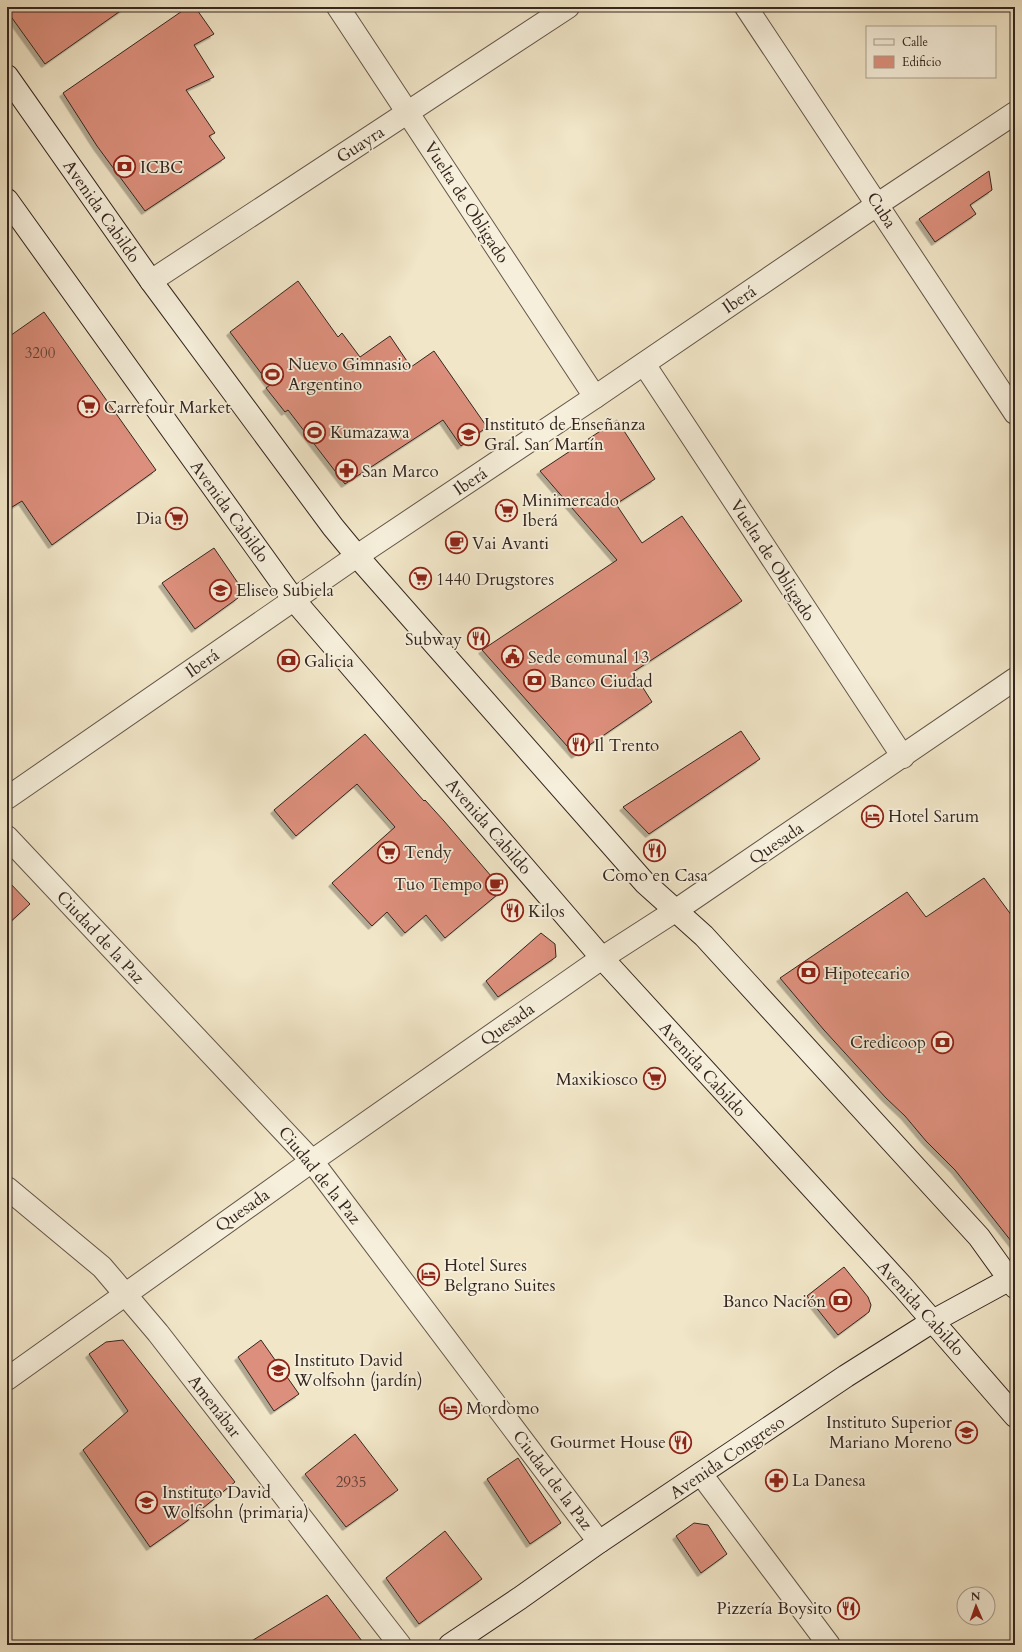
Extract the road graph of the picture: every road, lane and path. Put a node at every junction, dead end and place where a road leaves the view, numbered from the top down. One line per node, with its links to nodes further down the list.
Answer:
1 (338, 7): 5 (street, Vuelta de Obligado)
2 (568, 7): 5 (street, Guayra)
3 (746, 7): 8 (street, Cuba)
4 (7, 76): 9 (street, Avenida Cabildo)
5 (408, 112): 9 (street, Guayra); 11 (street, Vuelta de Obligado)
6 (1015, 113): 8 (street, Iberá)
7 (7, 200): 14 (street, Avenida Cabildo)
8 (878, 204): 10 (street, Iberá); 12 (street, Cuba)
9 (151, 281): 13 (street, Avenida Cabildo)
10 (644, 364): 11 (street, Iberá); 16 (street, Vuelta de Obligado)
11 (595, 397): 13 (street, Iberá)
12 (1015, 414)
13 (357, 556): 14 (street, Iberá); 19 (street, Avenida Cabildo)
14 (294, 600): 17 (street, Iberá); 20 (street, Avenida Cabildo)
15 (1015, 679): 16 (street, Quesada)
16 (903, 757): 19 (street, Quesada)
17 (7, 798)
18 (7, 837): 21 (street, Ciudad de la Paz)
19 (675, 911): 20 (street, Quesada); 23 (street, Avenida Cabildo)
20 (602, 958): 21 (street, Quesada); 25 (street, Avenida Cabildo)
21 (312, 1161): 24 (street, Quesada); 29 (street, Ciudad de la Paz)
22 (7, 1188): 24 (street, Amenábar)
23 (1012, 1283): 25 (street, Avenida Congreso)
24 (125, 1293): 26 (street, Quesada); 30 (street, Amenábar)
25 (933, 1321): 27 (street, Avenida Cabildo); 28 (street, Avenida Congreso)
26 (7, 1379)
27 (1015, 1416)
28 (701, 1474): 29 (street, Avenida Congreso); 32 (street)
29 (599, 1542): 31 (street, Avenida Congreso)
30 (400, 1645)
31 (450, 1645)
32 (830, 1645)

